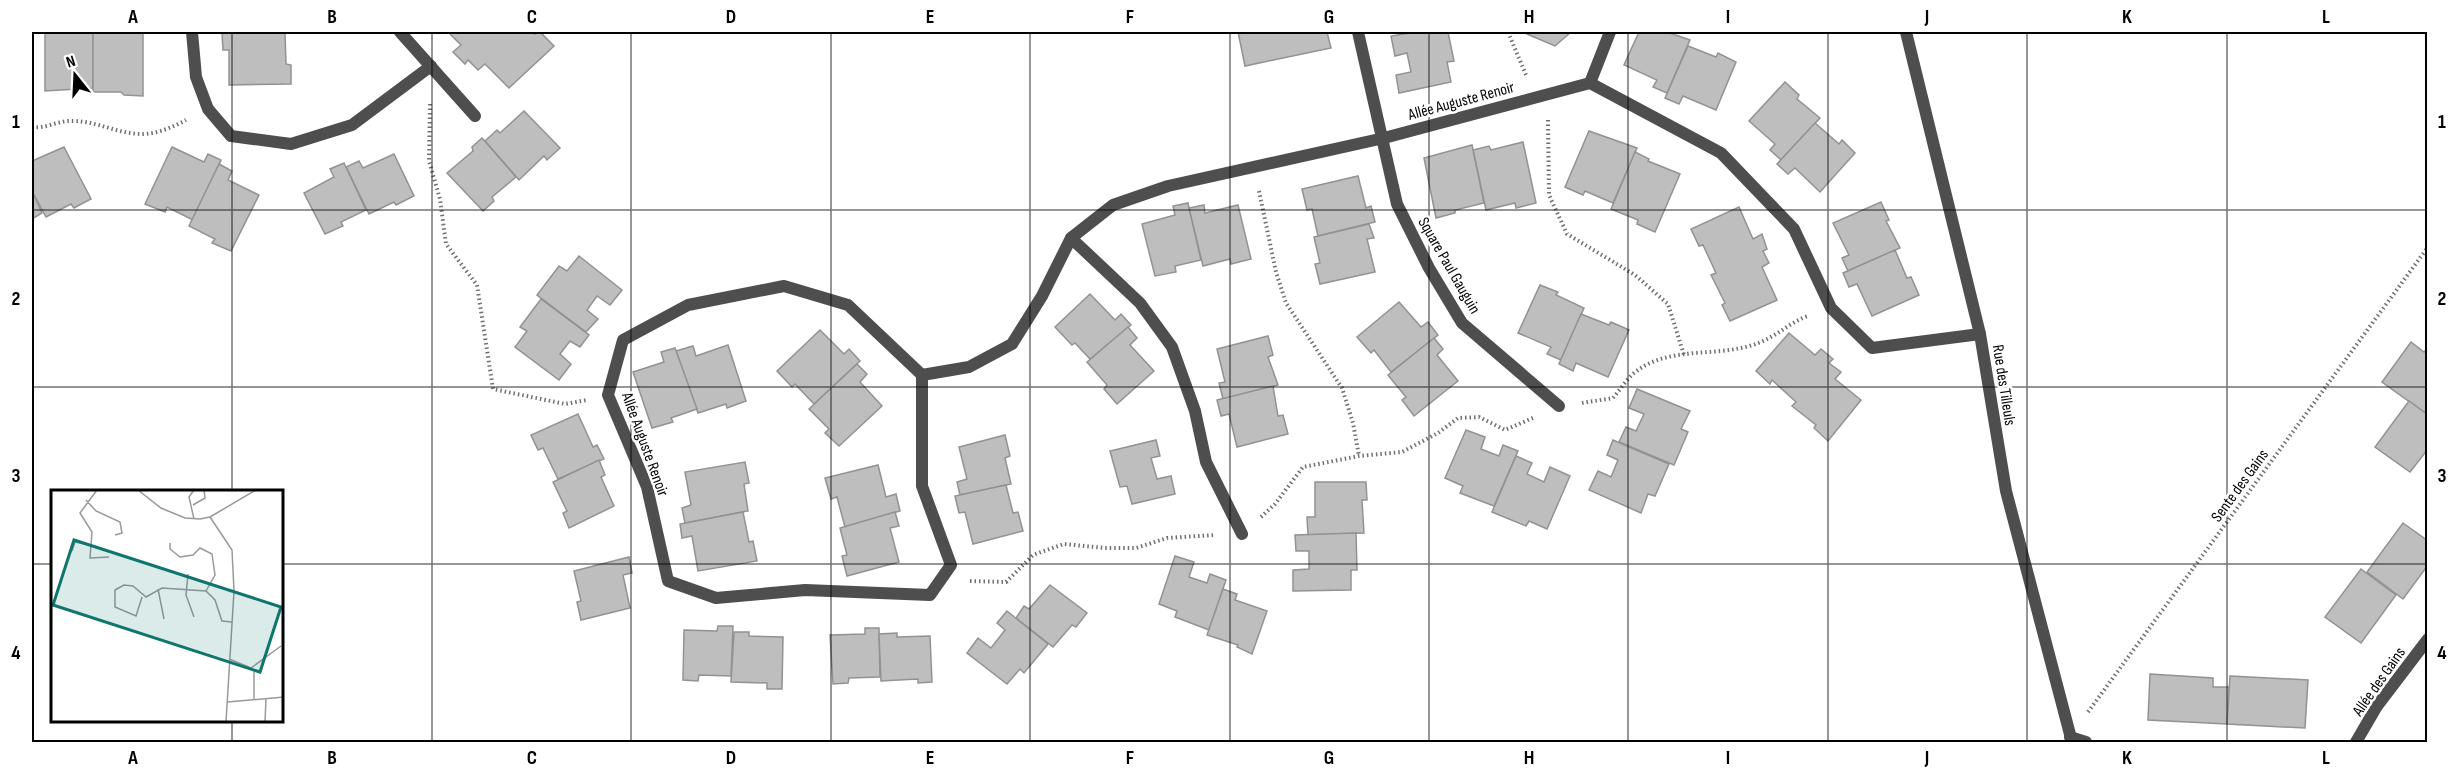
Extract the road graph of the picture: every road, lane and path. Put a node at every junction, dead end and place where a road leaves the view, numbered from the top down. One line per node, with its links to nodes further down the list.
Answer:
1 (192, 32): 10 (street)
2 (400, 32): 7 (street)
3 (1358, 32): 13 (street, Square Paul Gauguin)
4 (1508, 32): 9 (path)
5 (1610, 32): 8 (street)
6 (1906, 32): 17 (street, Rue des Tilleuls)
7 (431, 66): 10 (street); 11 (street); 20 (path)
8 (1590, 84): 9 (street, Allée Auguste Renoir); 17 (street)
9 (1542, 96): 13 (street, Allée Auguste Renoir); 18 (path)
10 (208, 109): 12 (path)
11 (475, 116)
12 (32, 127)
13 (1384, 138): 14 (street, Allée Auguste Renoir); 21 (street, Square Paul Gauguin)
14 (1253, 167): 15 (street, Allée Auguste Renoir); 22 (path)
15 (1071, 238): 19 (street, Allée Auguste Renoir); 23 (street)
16 (2427, 247): 26 (path, Sente des Gains)
17 (1980, 334): 26 (street, Rue des Tilleuls)
18 (1684, 355)
19 (922, 375): 20 (street, Allée Auguste Renoir); 24 (street)
20 (608, 395): 24 (street, Allée Auguste Renoir)
21 (1558, 406)
22 (1359, 456)
23 (1242, 534): 24 (path)
24 (941, 580)
25 (2427, 639): 28 (street, Allée des Gains)
26 (2071, 740): 27 (street)
27 (2086, 742)
28 (2356, 742)

